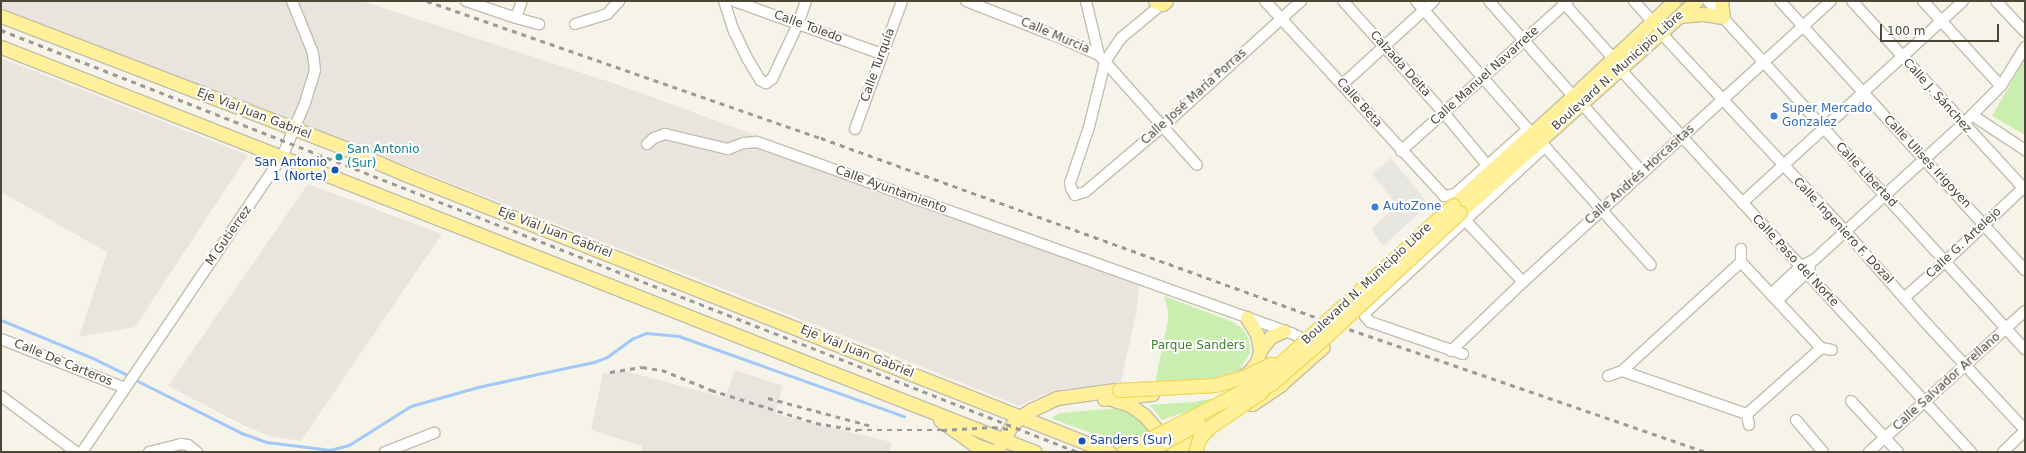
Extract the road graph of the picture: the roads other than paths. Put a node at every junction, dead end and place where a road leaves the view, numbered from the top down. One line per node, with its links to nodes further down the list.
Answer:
1 (292, 1): 66 (street, M Gutierrez)
2 (466, 1): 34 (street)
3 (522, 1): 34 (street)
4 (619, 1): 39 (street)
5 (724, 1): 40 (street)
6 (734, 1): 40 (street, Calle Toledo)
7 (806, 1): 40 (street)
8 (902, 1): 48 (street, Calle Turquía)
9 (966, 1): 49 (street, Calle Murcia)
10 (1086, 1): 49 (street)
11 (1265, 1): 35 (street, Calle Beta)
12 (1301, 1): 35 (street, Calle José María Porras)
13 (1343, 1): 45 (street, Calzada Delta)
14 (1416, 1): 30 (street)
15 (1434, 1): 30 (street)
16 (1489, 1): 44 (street)
17 (1634, 1): 36 (street)
18 (1674, 1): 36 (main road, Boulevard N. Municipio Libre)
19 (1696, 1): 32 (main road, Boulevard N. Municipio Libre)
20 (1708, 1): 33 (street, Calle Libertad)
21 (1721, 1): 33 (main road)
22 (1780, 1): 41 (street, Calle Ulises Irigoyen)
23 (1831, 1): 41 (street, Calle Andrés Horcasitas)
24 (1852, 1): 51 (street, Calle J. Sánchez)
25 (1923, 1): 37 (street)
26 (1963, 1): 37 (street)
27 (1996, 1): 42 (street)
28 (1161, 2): 49 (street)
29 (1565, 2): 44 (street, Calle Manuel Navarrete); 50 (street)
30 (1424, 10): 45 (street); 54 (street)
31 (1, 16): 66 (main road, Eje Vial Juan Gabriel)
32 (1679, 16): 33 (main road); 43 (main road, Boulevard N. Municipio Libre)
33 (1723, 17): 52 (street, Calle Libertad)
34 (516, 18): 38 (street)
35 (1281, 19): 55 (street, Calle Beta); 63 (street, Calle José María Porras)
36 (1652, 21): 50 (main road, Boulevard N. Municipio Libre)
37 (1941, 22): 51 (street); 56 (street)
38 (539, 24)
39 (575, 24)
40 (798, 24): 48 (street, Calle Toledo)
41 (1804, 26): 52 (street, Calle Andrés Horcasitas); 57 (street, Calle Ulises Irigoyen)
42 (2025, 32)
43 (1660, 33): 53 (main road, Boulevard N. Municipio Libre); 59 (street, Calle Ingeniero F. Dozal)
44 (1524, 41): 54 (street, Calle Manuel Navarrete); 58 (street)
45 (1384, 45): 55 (street); 60 (street, Calzada Delta)
46 (1, 47): 72 (main road)
47 (2025, 47): 56 (street)
48 (882, 54): 64 (street, Calle Turquía)
49 (1102, 58): 63 (street, Calle Murcia); 63 (street, Calle José María Porras)
50 (1613, 58): 58 (main road, Boulevard N. Municipio Libre)
51 (1902, 58): 57 (street); 62 (street, Calle J. Sánchez)
52 (1764, 63): 59 (street, Calle Andrés Horcasitas); 65 (street, Calle Libertad)
53 (1620, 69): 58 (main road, Boulevard N. Municipio Libre); 68 (street, Calle Paso del Norte)
54 (1483, 79): 60 (street, Calle Manuel Navarrete); 67 (street)
55 (1343, 84): 71 (street, Calle Beta)
56 (2001, 86): 61 (street)
57 (1862, 92): 65 (street); 73 (street, Calle Ulises Irigoyen)
58 (1577, 100): 67 (main road, Boulevard N. Municipio Libre); 77 (street)
59 (1722, 100): 68 (street, Calle Andrés Horcasitas); 76 (street, Calle Ingeniero F. Dozal)
60 (1444, 113): 71 (street, Calle Manuel Navarrete); 75 (street, Calzada Delta)
61 (1972, 115): 62 (street); 70 (street)
62 (1963, 124): 73 (street); 78 (street, Calle J. Sánchez)
63 (1162, 127): 74 (street, Calle Murcia)
64 (855, 129)
65 (1823, 129): 76 (street); 79 (street, Calle Libertad)
66 (294, 130): 72 (street, M Gutierrez); 119 (main road, Eje Vial Juan Gabriel)
67 (1536, 137): 75 (street); 81 (main road, Boulevard N. Municipio Libre); 82 (street)
68 (1682, 137): 77 (street, Calle Andrés Horcasitas); 80 (street, Calle Paso del Norte)
69 (647, 144): 95 (street, Calle Ayuntamiento)
70 (2025, 150)
71 (1401, 151): 81 (street, Calle Beta)
72 (282, 157): 111 (street, M Gutierrez); 117 (main road)
73 (1924, 159): 79 (street); 83 (street, Calle Ulises Irigoyen)
74 (1197, 165)
75 (1486, 165): 81 (street)
76 (1783, 166): 80 (street); 84 (street, Calle Ingeniero F. Dozal)
77 (1643, 173): 82 (street, Calle Andrés Horcasitas)
78 (2024, 189): 83 (street, Calle G. Artelejo)
79 (1885, 196): 84 (street); 86 (street, Calle Libertad)
80 (1742, 203): 89 (street, Calle Paso del Norte)
81 (1458, 208): 91 (street); 103 (street); 105 (main road, Boulevard N. Municipio Libre, bridge); 110 (main road, Boulevard N. Municipio Libre, bridge)
82 (1602, 210): 88 (street); 91 (street, Calle Andrés Horcasitas)
83 (1984, 224): 86 (street, Calle G. Artelejo); 90 (street, Calle Ulises Irigoyen)
84 (1846, 232): 89 (street); 93 (street, Calle Ingeniero F. Dozal)
85 (1741, 248): 87 (street)
86 (1946, 261): 93 (street, Calle G. Artelejo); 96 (street, Calle Libertad)
87 (1741, 262): 92 (street); 108 (street)
88 (1651, 265)
89 (1804, 269): 92 (street); 115 (street, Calle Paso del Norte)
90 (2025, 270)
91 (1523, 282): 103 (street, Calle Andrés Horcasitas)
92 (1774, 297): 100 (street)
93 (1904, 298): 107 (street, Calle Ingeniero F. Dozal)
94 (2025, 311): 96 (street, Calle Salvador Arellano)
95 (1247, 318): 97 (street); 102 (main road)
96 (2006, 328): 101 (street, Calle Libertad); 107 (street, Calle Salvador Arellano)
97 (1284, 331): 99 (street); 102 (main road)
98 (1, 339): 111 (street, Calle De Carteros)
99 (1323, 347): 127 (main road)
100 (1821, 348): 104 (street); 118 (street)
101 (2025, 349)
102 (1260, 350): 113 (main road)
103 (1451, 350): 106 (street)
104 (1832, 350)
105 (1294, 351): 116 (main road, bridge); 136 (main road, Boulevard N. Municipio Libre, bridge)
106 (1463, 354)
107 (1964, 365): 115 (street, Calle Salvador Arellano); 122 (street, Calle Ingeniero F. Dozal)
108 (1622, 372): 109 (street); 118 (street)
109 (1608, 376)
110 (1271, 384): 127 (main road, bridge); 137 (main road, Boulevard N. Municipio Libre, bridge)
111 (126, 387): 129 (street, M Gutierrez)
112 (1, 396): 128 (street)
113 (1104, 398): 116 (main road); 138 (main road)
114 (1851, 401): 124 (street)
115 (1925, 402): 124 (street, Calle Salvador Arellano); 143 (street, Calle Paso del Norte)
116 (1047, 404): 119 (main road)
117 (932, 412): 125 (main road); 133 (main road)
118 (1747, 414): 121 (street)
119 (1021, 416): 125 (main road); 135 (main road, Eje Vial Juan Gabriel)
120 (1796, 420): 140 (street)
121 (1748, 425)
122 (2025, 431): 144 (street)
123 (434, 433): 126 (street)
124 (1885, 438): 141 (street, Calle Salvador Arellano); 142 (street)
125 (1002, 439): 133 (main road); 134 (main road)
126 (411, 448): 132 (street)
127 (1190, 449): 139 (main road)
128 (76, 452)
129 (82, 452)
130 (149, 452): 131 (street)
131 (197, 452)
132 (385, 452)
133 (996, 452)
134 (1035, 452)
135 (1109, 452)
136 (1124, 452)
137 (1146, 452)
138 (1167, 452)
139 (1173, 452)
140 (1823, 452)
141 (1870, 452)
142 (1898, 452)
143 (1971, 452)
144 (2003, 452)

